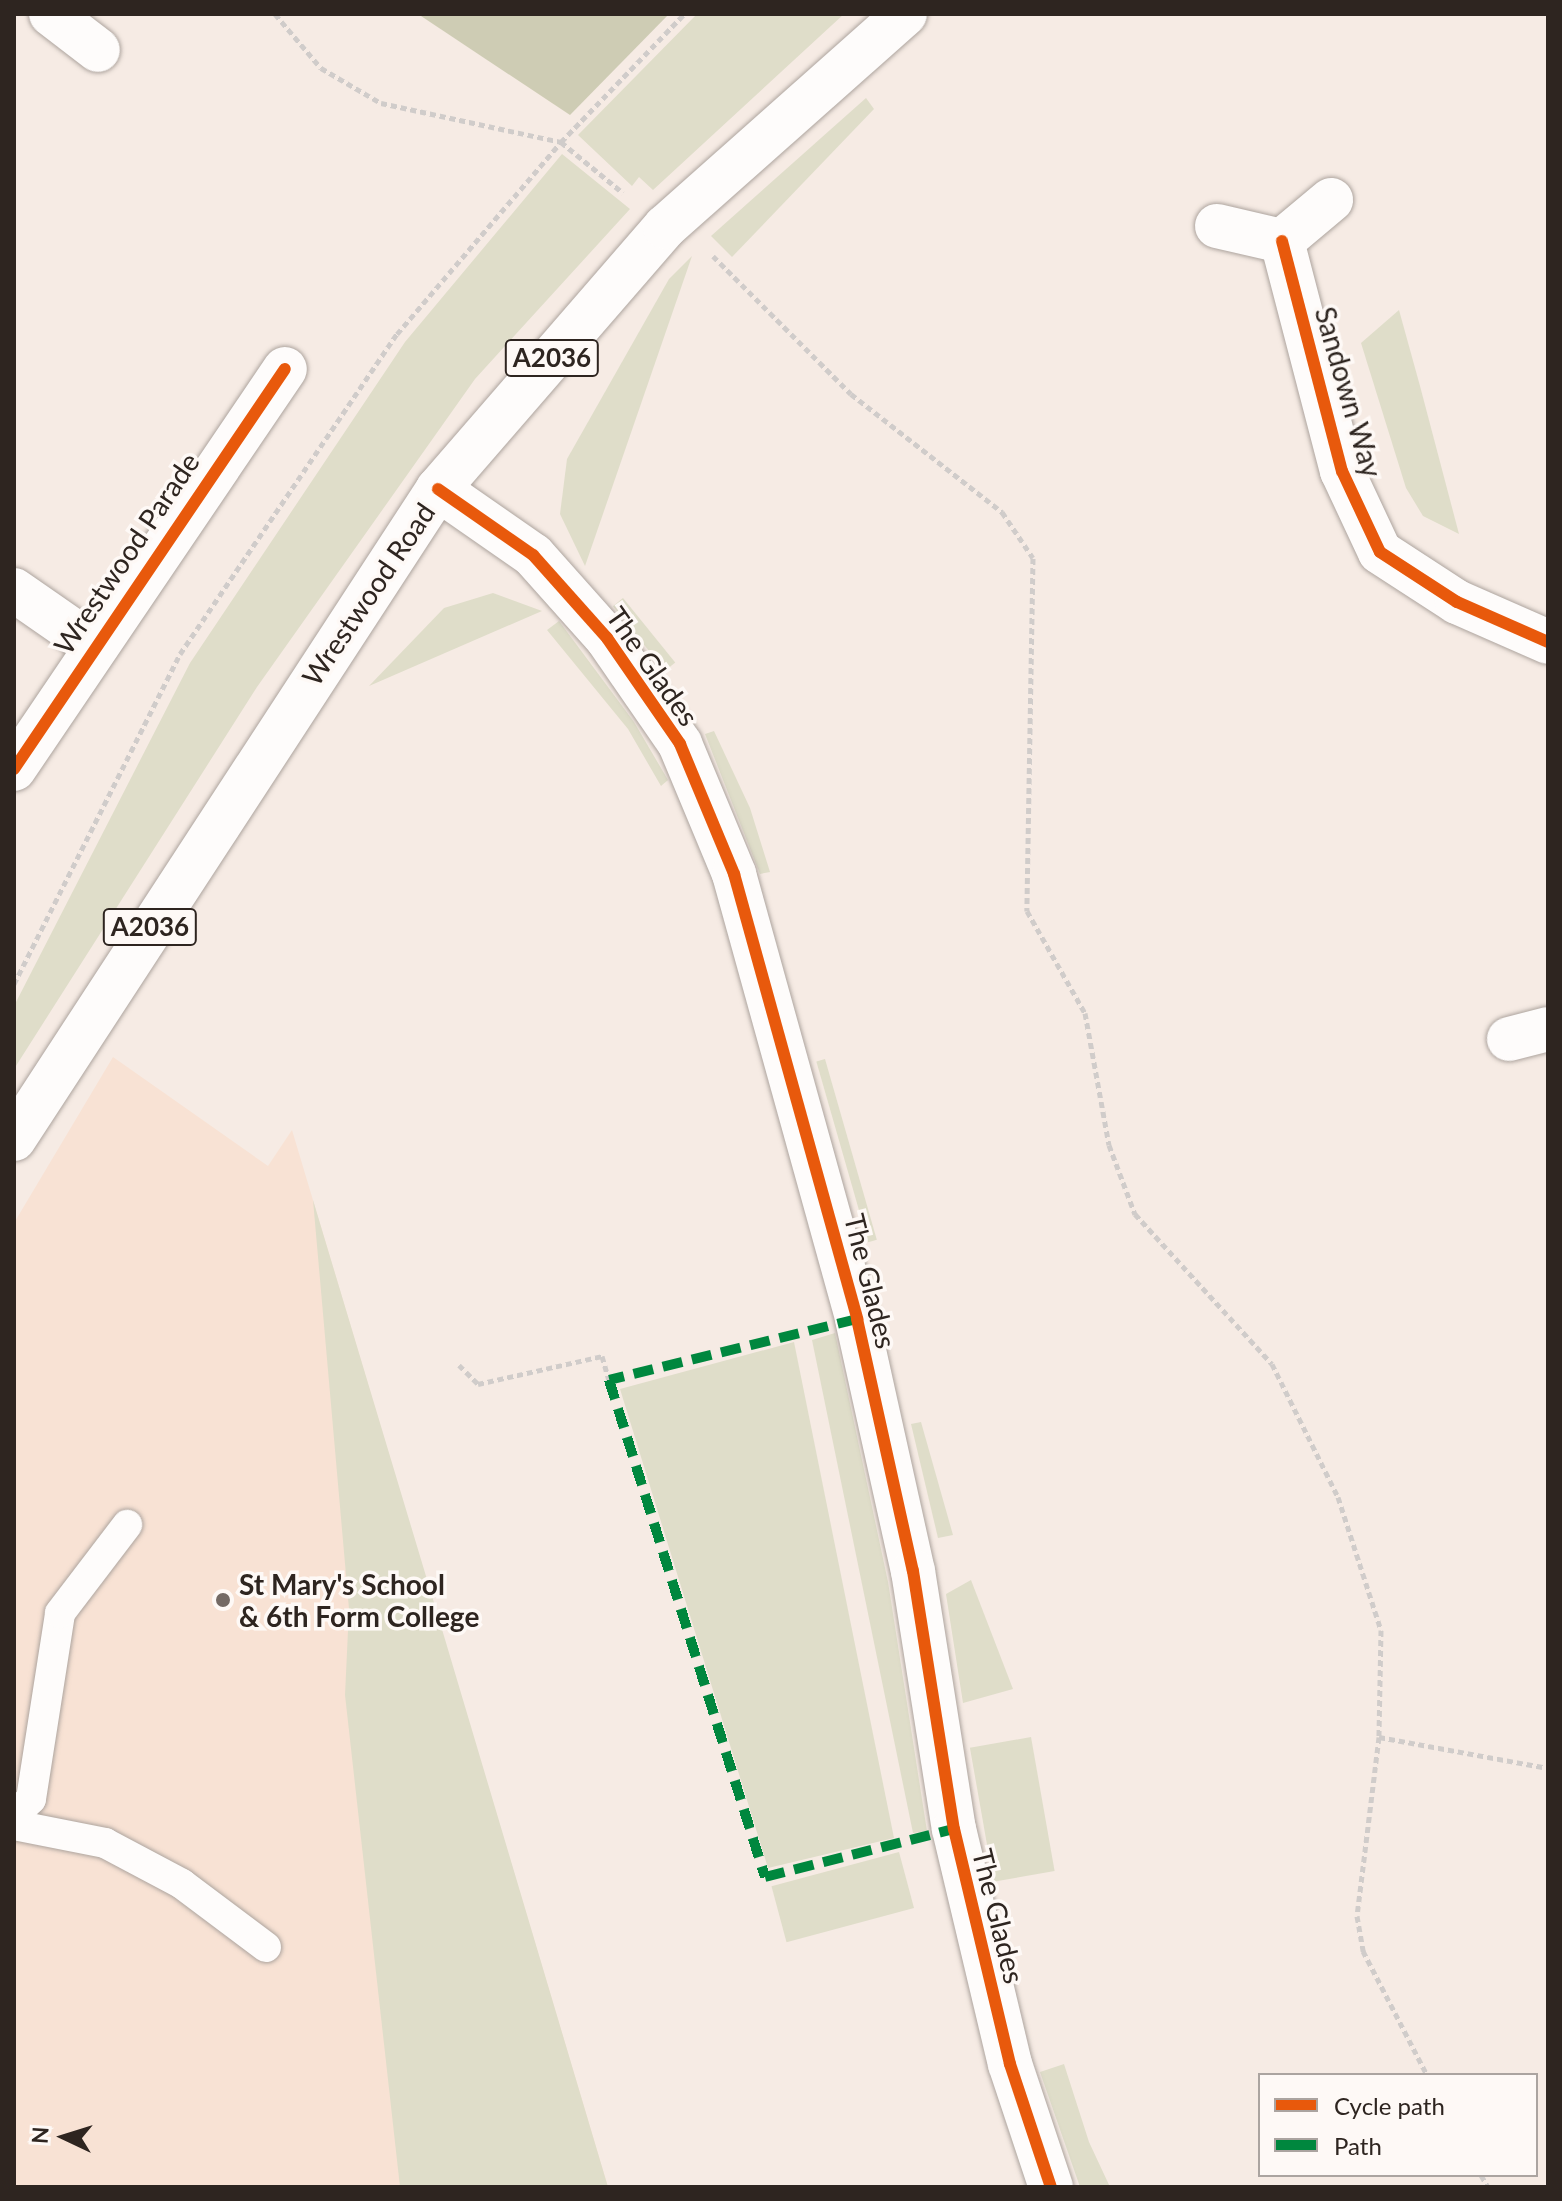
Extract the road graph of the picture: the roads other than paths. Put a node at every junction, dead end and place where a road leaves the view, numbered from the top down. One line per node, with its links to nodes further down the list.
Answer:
1 (51, 14): 3 (street)
2 (905, 14): 8 (street, Wrestwood Road / A2036)
3 (98, 50)
4 (1331, 200): 6 (street)
5 (1217, 226): 6 (street)
6 (1282, 241): 10 (street, Sandown Way)
7 (285, 369): 11 (street, Wrestwood Parade)
8 (438, 489): 13 (street, Wrestwood Road / A2036); 18 (street, The Glades)
9 (14, 590): 11 (street)
10 (1548, 642)
11 (93, 645): 12 (street, Wrestwood Parade)
12 (14, 769)
13 (14, 1139)
14 (127, 1525): 15 (lane)
15 (14, 1815)
16 (14, 1825): 17 (lane)
17 (266, 1947)
18 (1051, 2187)

